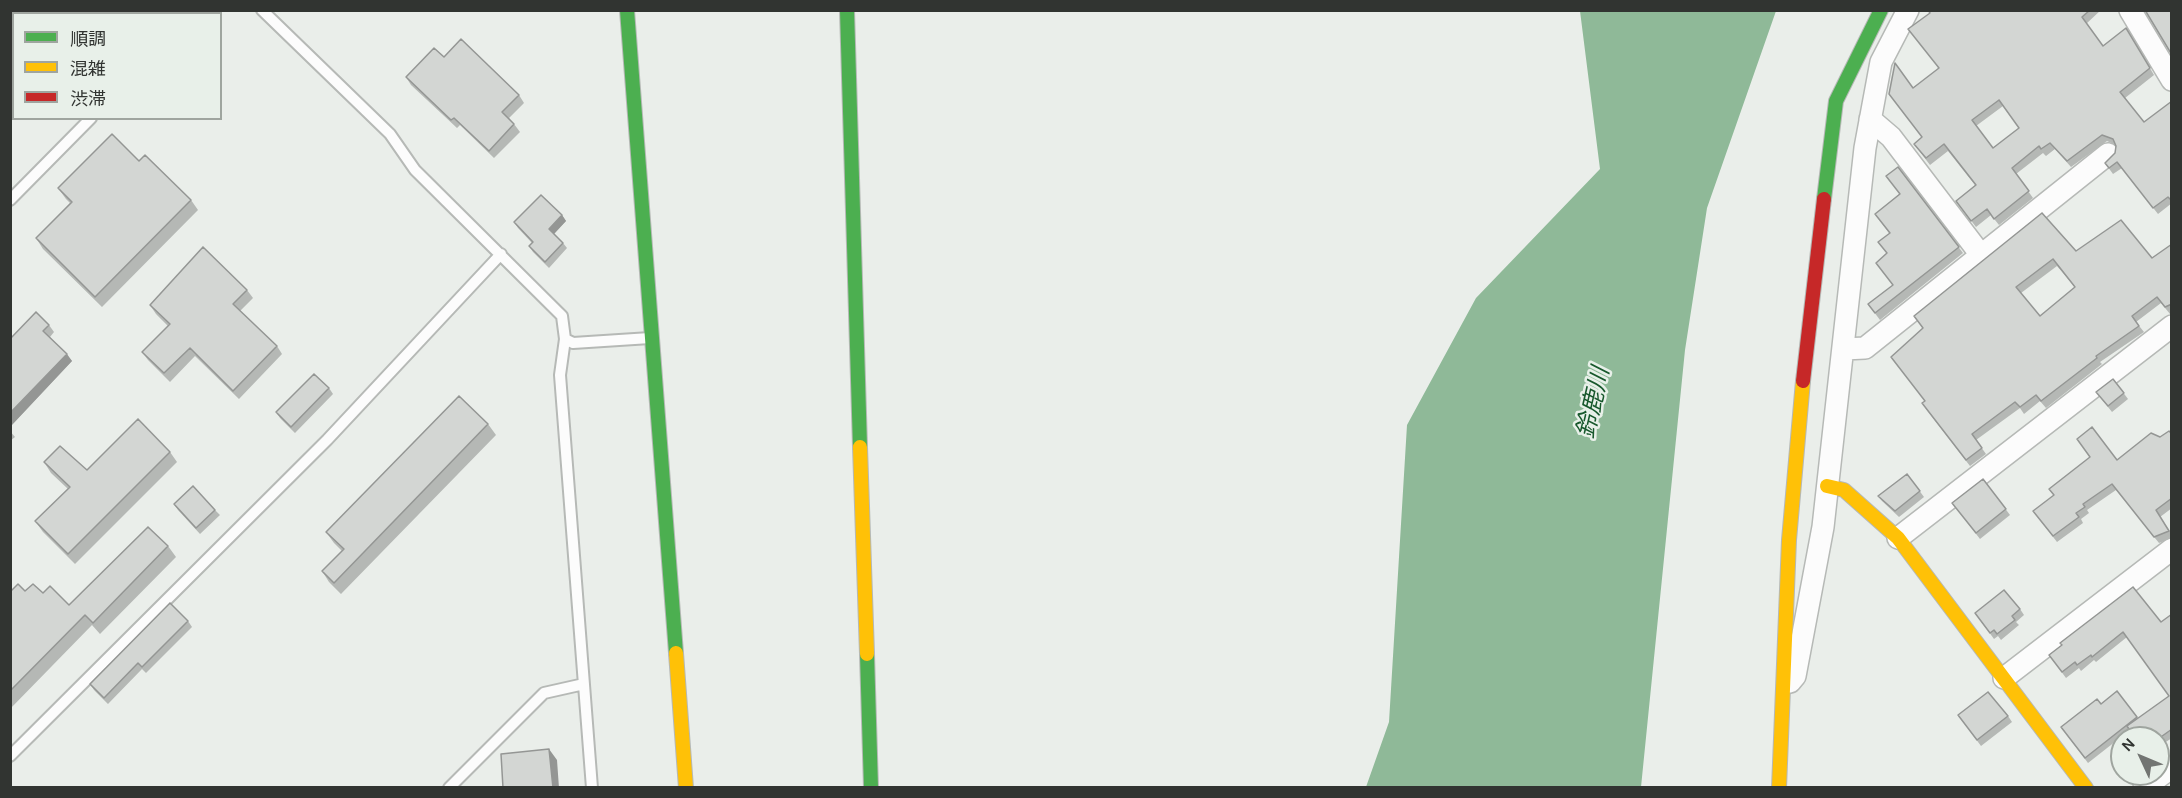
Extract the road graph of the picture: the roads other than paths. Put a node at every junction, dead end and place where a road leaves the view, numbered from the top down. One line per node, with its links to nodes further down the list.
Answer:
1 (262, 10): 12 (lane)
2 (627, 10): 15 (street)
3 (847, 10): 29 (street)
4 (1881, 10): 23 (street)
5 (1908, 10): 8 (street)
6 (2130, 10): 7 (street)
7 (2172, 80)
8 (1870, 119): 13 (street); 17 (street)
9 (90, 120): 11 (lane)
10 (2108, 154): 13 (street)
11 (10, 200)
12 (501, 254): 16 (lane); 24 (lane)
13 (1981, 255): 17 (street)
14 (2172, 326): 19 (street)
15 (651, 338): 16 (lane); 28 (street)
16 (569, 341): 22 (lane)
17 (1844, 349): 18 (street)
18 (1827, 486): 19 (street); 23 (street)
19 (1898, 538): 21 (street)
20 (2172, 549): 21 (street)
21 (2004, 678): 31 (street)
22 (584, 684): 26 (lane); 27 (lane)
23 (1783, 689): 30 (street)
24 (10, 756)
25 (2172, 767): 32 (street)
26 (449, 788)
27 (592, 788)
28 (686, 788)
29 (871, 788)
30 (1779, 788)
31 (2086, 788)
32 (2144, 788)

